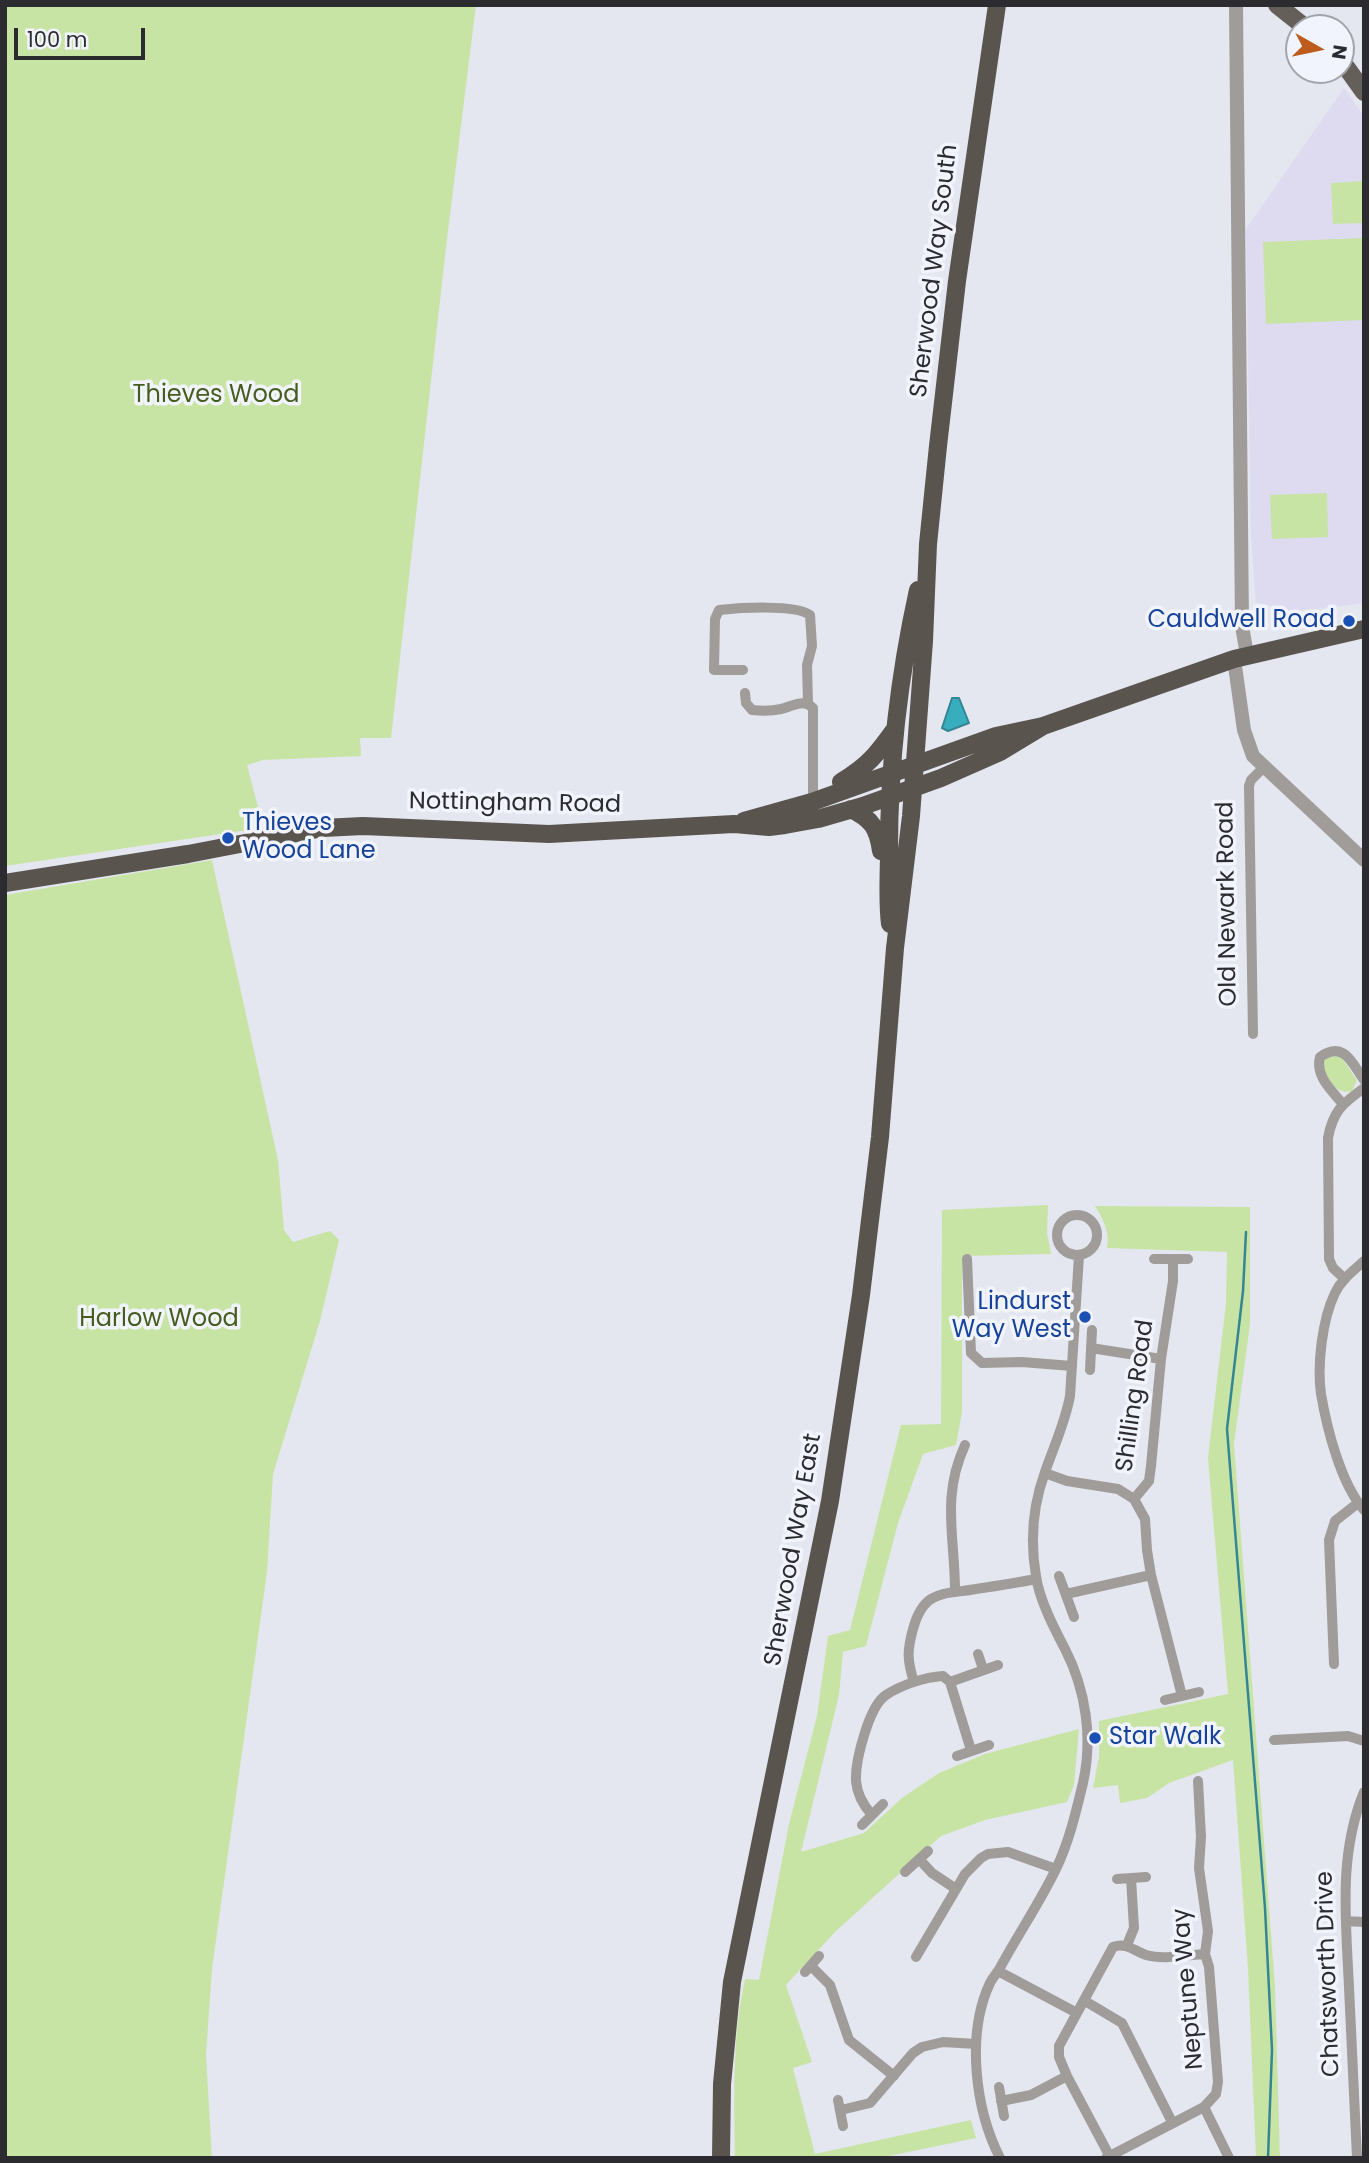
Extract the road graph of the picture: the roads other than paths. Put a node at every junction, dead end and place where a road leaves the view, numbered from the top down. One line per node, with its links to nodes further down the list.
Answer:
1 (997, 5): 3 (highway, Sherwood Way South)
2 (1236, 5): 5 (street)
3 (928, 544): 10 (highway, Sherwood Way South); 12 (highway, Sherwood Way South)
4 (1364, 629): 5 (highway, Nottingham Road)
5 (1241, 657): 9 (highway, Nottingham Road); 11 (street)
6 (743, 670): 8 (street)
7 (745, 693): 8 (street)
8 (808, 703): 14 (street)
9 (1043, 726): 12 (highway, Nottingham Road); 12 (highway, Nottingham Road)
10 (895, 729): 12 (highway, Sherwood Way South); 14 (highway)
11 (1263, 768): 15 (street); 20 (street, Old Newark Road)
12 (903, 780): 13 (highway, Nottingham Road); 14 (highway, Nottingham Road); 18 (highway); 19 (highway, Sherwood Way East)
13 (851, 809): 14 (highway, Nottingham Road); 18 (highway)
14 (815, 810): 17 (highway, Nottingham Road)
15 (1358, 847): 16 (street)
16 (1364, 860)
17 (5, 883)
18 (889, 888): 19 (highway, Sherwood Way East)
19 (895, 948): 94 (highway, Sherwood Way East)
20 (1253, 1034)
21 (1364, 1080): 23 (street)
22 (1364, 1088): 23 (street)
23 (1343, 1104): 30 (street)
24 (1079, 1256): 34 (street)
25 (967, 1259): 34 (street)
26 (1154, 1259): 27 (street)
27 (1173, 1259): 28 (street); 33 (street, Shilling Road)
28 (1188, 1259)
29 (1363, 1263): 30 (street)
30 (1345, 1279): 39 (street)
31 (1092, 1330): 32 (street)
32 (1091, 1348): 33 (street); 35 (street)
33 (1161, 1359): 38 (street, Shilling Road)
34 (1072, 1366): 37 (street)
35 (1090, 1370)
36 (965, 1445): 43 (street)
37 (1045, 1474): 38 (street); 42 (street)
38 (1134, 1499): 40 (street, Shilling Road)
39 (1361, 1507): 47 (street)
40 (1151, 1575): 44 (street); 53 (street, Shilling Road)
41 (1059, 1576): 44 (street)
42 (1036, 1579): 43 (street); 69 (street)
43 (955, 1591): 50 (street)
44 (1066, 1594): 45 (street)
45 (1073, 1617)
46 (978, 1654): 49 (street)
47 (1334, 1664)
48 (998, 1665): 49 (street)
49 (983, 1670): 51 (street)
50 (914, 1682): 51 (street); 65 (street)
51 (950, 1682): 58 (street)
52 (1199, 1692): 53 (street)
53 (1182, 1696): 54 (street)
54 (1165, 1700)
55 (1274, 1740): 56 (street)
56 (1364, 1741)
57 (989, 1745): 58 (street)
58 (971, 1750): 59 (street)
59 (957, 1756)
60 (1198, 1781): 63 (street, Neptune Way)
61 (1364, 1792): 75 (street, Chatsworth Drive)
62 (1186, 1795): 63 (street)
63 (1198, 1795): 78 (street, Neptune Way)
64 (883, 1804): 65 (street)
65 (872, 1815): 66 (street)
66 (862, 1825)
67 (929, 1851): 68 (street)
68 (919, 1859): 70 (street); 74 (street)
69 (1056, 1869): 74 (street); 81 (street)
70 (905, 1872)
71 (1146, 1877): 72 (street)
72 (1131, 1878): 73 (street); 77 (street)
73 (1117, 1879)
74 (956, 1889): 80 (street)
75 (1346, 1921): 76 (street); 97 (street, Chatsworth Drive)
76 (1364, 1922)
77 (1127, 1945): 78 (street); 82 (street)
78 (1205, 1954): 89 (street, Neptune Way)
79 (820, 1956): 85 (street)
80 (916, 1957)
81 (998, 1971): 83 (street); 84 (street)
82 (1085, 2001): 83 (street); 91 (street)
83 (1077, 2014): 86 (street)
84 (976, 2044): 85 (street); 95 (street)
85 (894, 2076): 92 (street)
86 (1067, 2076): 88 (street); 93 (street)
87 (999, 2087): 88 (street)
88 (1001, 2101): 90 (street)
89 (1204, 2107): 91 (street); 96 (street)
90 (1004, 2116)
91 (1172, 2122): 93 (street)
92 (843, 2126)
93 (1108, 2156)
94 (721, 2158)
95 (1000, 2158)
96 (1229, 2158)
97 (1357, 2158)

